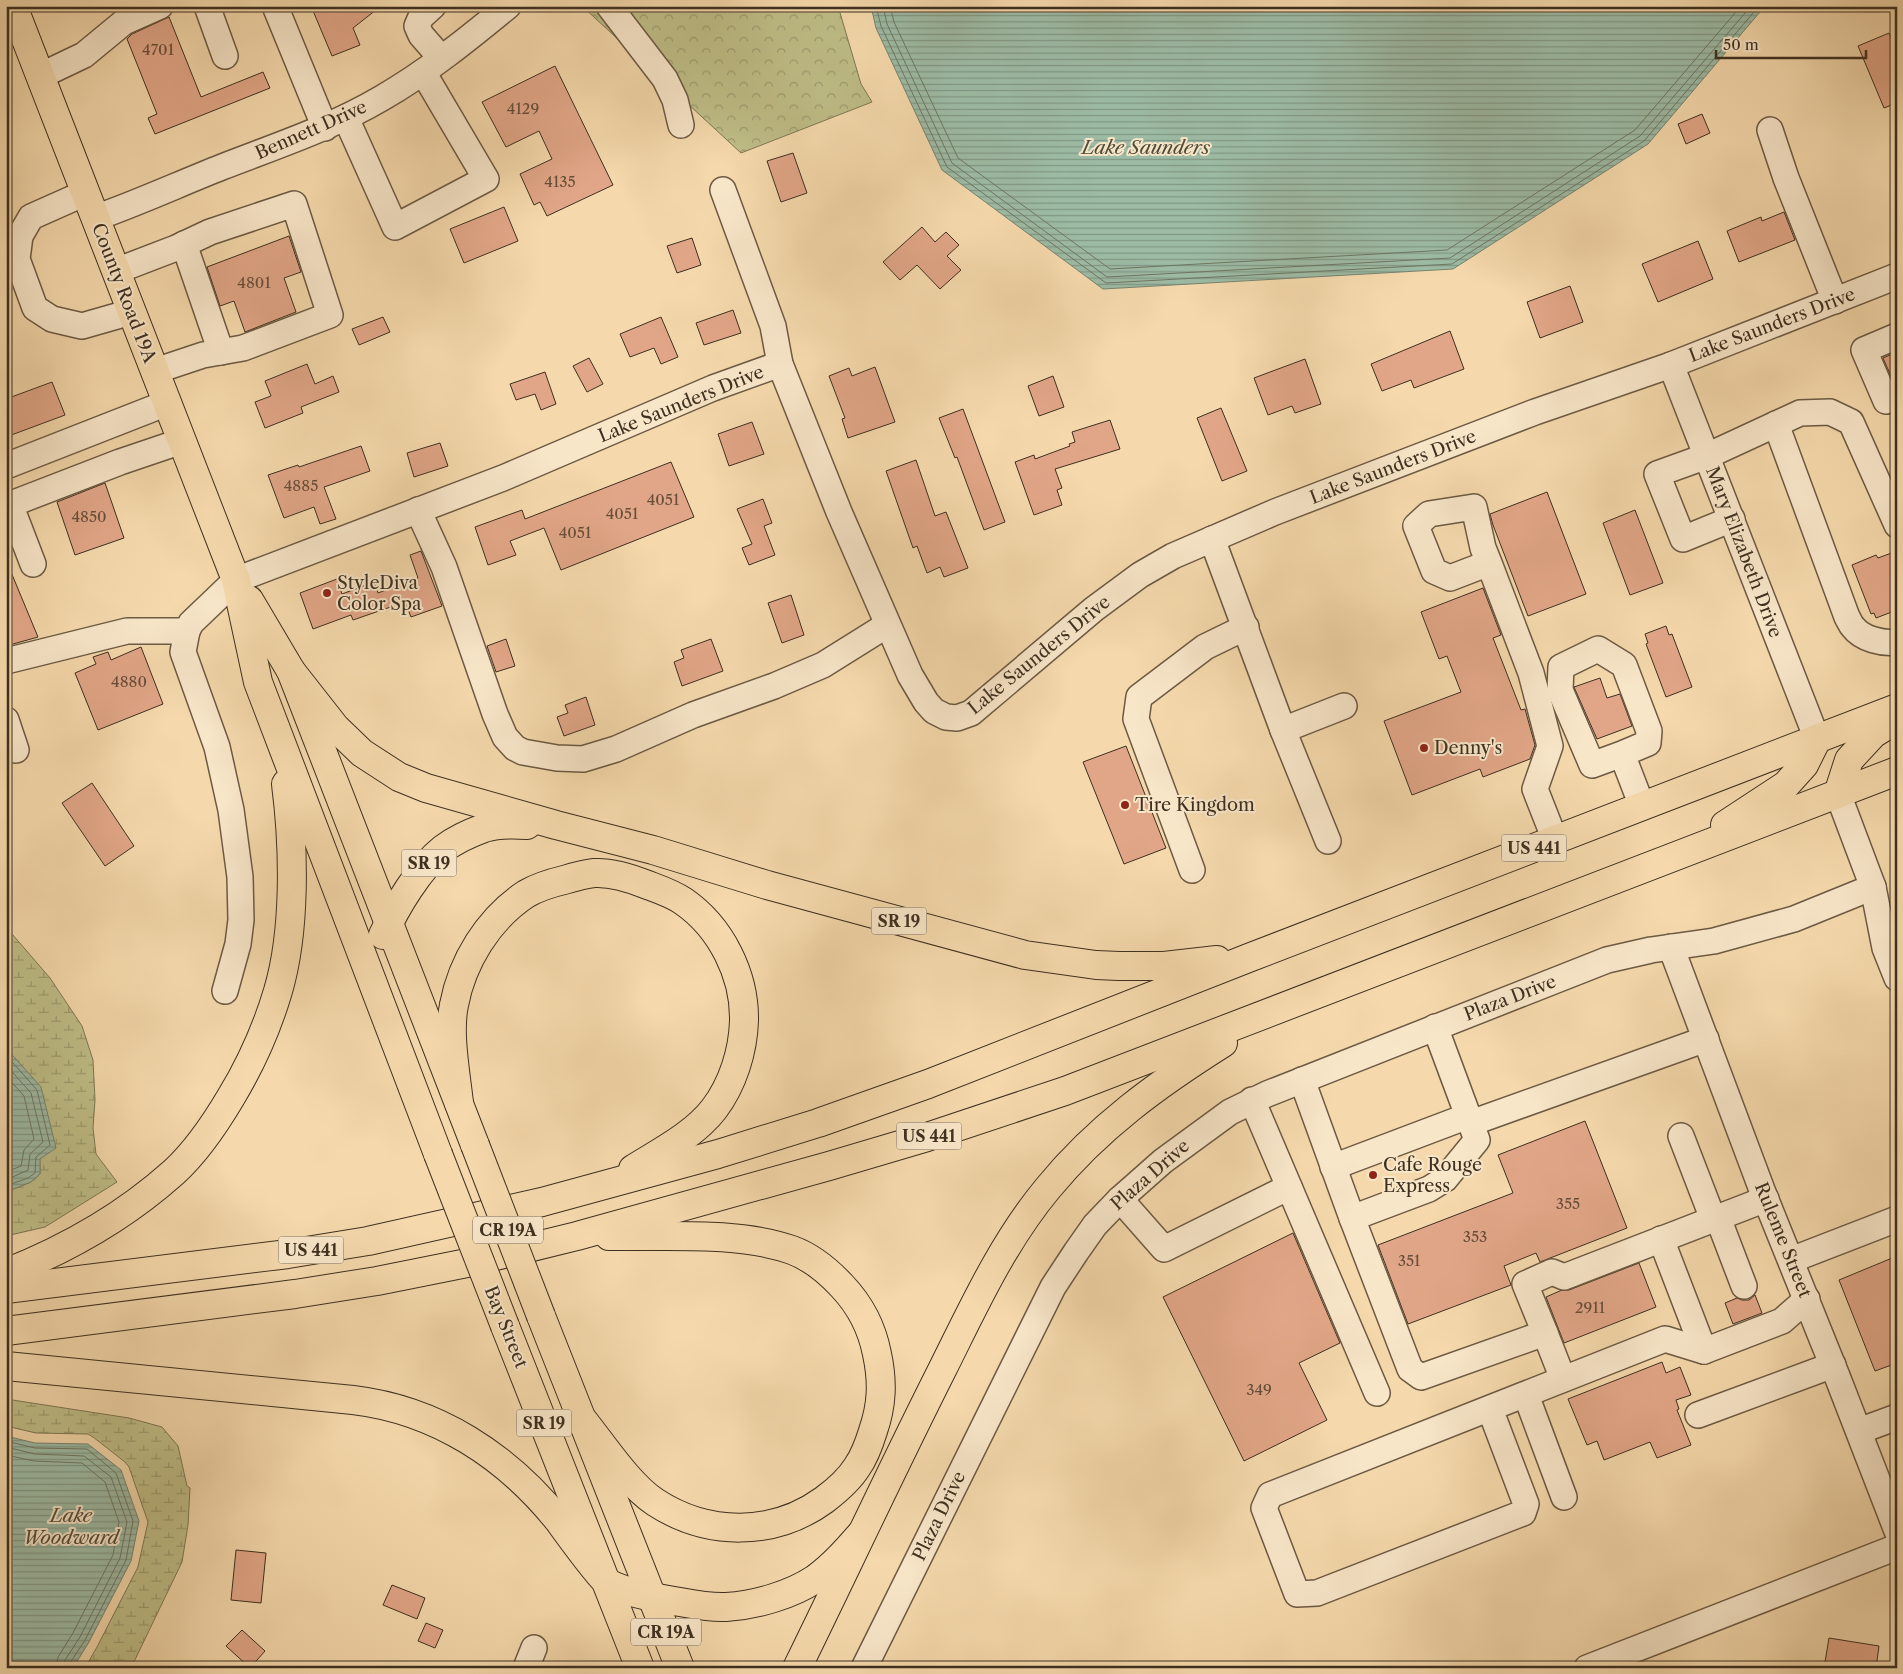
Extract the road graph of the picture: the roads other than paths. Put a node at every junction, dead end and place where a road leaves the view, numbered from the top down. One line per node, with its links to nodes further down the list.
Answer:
1 (13, 6): 10 (main road, County Road 19A / CR 19A)
2 (160, 6): 10 (street)
3 (207, 6): 8 (street)
4 (275, 6): 11 (street)
5 (433, 6): 9 (street)
6 (508, 6): 9 (street, Bennett Drive)
7 (609, 6): 12 (street)
8 (225, 56)
9 (432, 65): 11 (street, Bennett Drive); 11 (street)
10 (40, 76): 15 (main road, County Road 19A / CR 19A)
11 (335, 123): 15 (street, Bennett Drive)
12 (682, 125)
13 (1770, 130): 19 (street)
14 (723, 190): 23 (street)
15 (90, 206): 17 (main road, County Road 19A / CR 19A); 20 (street, Bennett Drive)
16 (184, 244): 17 (street); 22 (street); 22 (street)
17 (116, 271): 20 (main road, County Road 19A / CR 19A)
18 (1897, 276): 19 (street, Lake Saunders Drive)
19 (1835, 301): 24 (street, Lake Saunders Drive)
20 (131, 312): 25 (main road, County Road 19A / CR 19A)
21 (1897, 336): 26 (street)
22 (221, 352): 25 (street)
23 (780, 364): 33 (street, Lake Saunders Drive); 40 (street, Lake Saunders Drive)
24 (1671, 364): 30 (street, Mary Elizabeth Drive); 36 (street, Lake Saunders Drive)
25 (155, 371): 27 (main road, County Road 19A / CR 19A)
26 (1897, 397)
27 (167, 403): 29 (main road, County Road 19A / CR 19A); 31 (street)
28 (1776, 424): 30 (street); 35 (street); 43 (street)
29 (182, 441): 32 (street); 39 (main road, County Road 19A / CR 19A)
30 (1707, 456): 34 (street, Mary Elizabeth Drive); 34 (street)
31 (6, 466)
32 (8, 505): 38 (street)
33 (418, 510): 39 (street, Lake Saunders Drive); 40 (street)
34 (1732, 520): 51 (street, Mary Elizabeth Drive)
35 (1897, 525)
36 (1212, 539): 40 (street, Lake Saunders Drive); 41 (street)
37 (1489, 563): 59 (street)
38 (33, 564)
39 (236, 580): 42 (street); 45 (main road, CR 19A); 52 (main road, CR 19A)
40 (887, 625)
41 (1246, 627): 50 (street); 62 (street)
42 (187, 631): 44 (street); 69 (street)
43 (1897, 642)
44 (6, 662)
45 (291, 671): 58 (main road); 64 (main road, CR 19A)
46 (1344, 706): 50 (street)
47 (1897, 708): 51 (main road, US 441)
48 (1897, 719): 56 (main road)
49 (6, 720): 53 (street)
50 (1283, 730): 60 (street)
51 (1817, 739): 57 (main road, US 441); 61 (main road)
52 (280, 743): 68 (main road, CR 19A); 89 (main road)
53 (16, 750)
54 (1622, 754): 54 (street); 57 (street)
55 (1897, 771): 56 (main road, US 441)
56 (1838, 794): 61 (main road, US 441); 63 (street)
57 (1642, 806): 59 (main road, US 441)
58 (556, 825): 64 (main road, SR 19); 66 (main road, SR 19)
59 (1555, 840): 66 (main road, US 441)
60 (1328, 841)
61 (1682, 853): 70 (main road, US 441)
62 (1192, 870)
63 (1873, 888): 65 (street); 67 (street)
64 (389, 922): 68 (main road, SR 19); 75 (main road, CR 19A)
65 (1671, 947): 71 (street, Plaza Drive); 72 (street, Ruleme Street)
66 (1251, 957): 79 (main road, US 441)
67 (1897, 978)
68 (374, 986): 110 (main road, Bay Street / SR 19, bridge)
69 (225, 991)
70 (1273, 1012): 86 (main road, US 441); 108 (main road)
71 (1435, 1027): 73 (street, Plaza Drive); 76 (street)
72 (1706, 1039): 76 (street); 82 (street, Ruleme Street)
73 (1302, 1080): 74 (street, Plaza Drive); 78 (street)
74 (1252, 1100): 80 (street); 81 (street, Plaza Drive)
75 (459, 1103): 79 (main road); 104 (main road, Bay Street / CR 19A, bridge)
76 (1470, 1120): 78 (street); 83 (street)
77 (1681, 1136): 84 (street)
78 (1333, 1167): 83 (street)
79 (610, 1184): 91 (main road, US 441)
80 (1289, 1187): 81 (street); 99 (street)
81 (1120, 1199): 115 (street, Plaza Drive)
82 (1766, 1199): 84 (street); 88 (street, Ruleme Street)
83 (1352, 1218): 94 (street)
84 (1715, 1218): 87 (street); 90 (street)
85 (1897, 1220): 88 (street)
86 (577, 1236): 93 (main road, US 441); 104 (main road)
87 (1661, 1239): 94 (street); 95 (street)
88 (1791, 1260): 92 (street, Ruleme Street)
89 (6, 1273)
90 (1744, 1286)
91 (6, 1289)
92 (1807, 1299): 95 (street); 96 (street, Ruleme Street)
93 (6, 1330)
94 (1545, 1333): 98 (street)
95 (1704, 1351): 98 (street)
96 (1833, 1365): 102 (street); 105 (street, Ruleme Street)
97 (6, 1366): 110 (main road)
98 (1563, 1379): 100 (street)
99 (1377, 1393)
100 (1526, 1395): 101 (street); 106 (street)
101 (1490, 1409): 101 (street)
102 (1698, 1416)
103 (1897, 1417): 105 (street)
104 (583, 1420): 111 (main road, Bay Street / CR 19A)
105 (1859, 1431): 107 (street, Ruleme Street)
106 (1564, 1498)
107 (1897, 1531)
108 (861, 1534): 111 (main road); 114 (main road)
109 (1897, 1547): 116 (street)
110 (607, 1583): 111 (main road); 112 (main road, Bay Street / SR 19)
111 (652, 1597): 113 (main road, Bay Street / CR 19A)
112 (640, 1668)
113 (680, 1668)
114 (797, 1668)
115 (864, 1668)
116 (1588, 1668)

